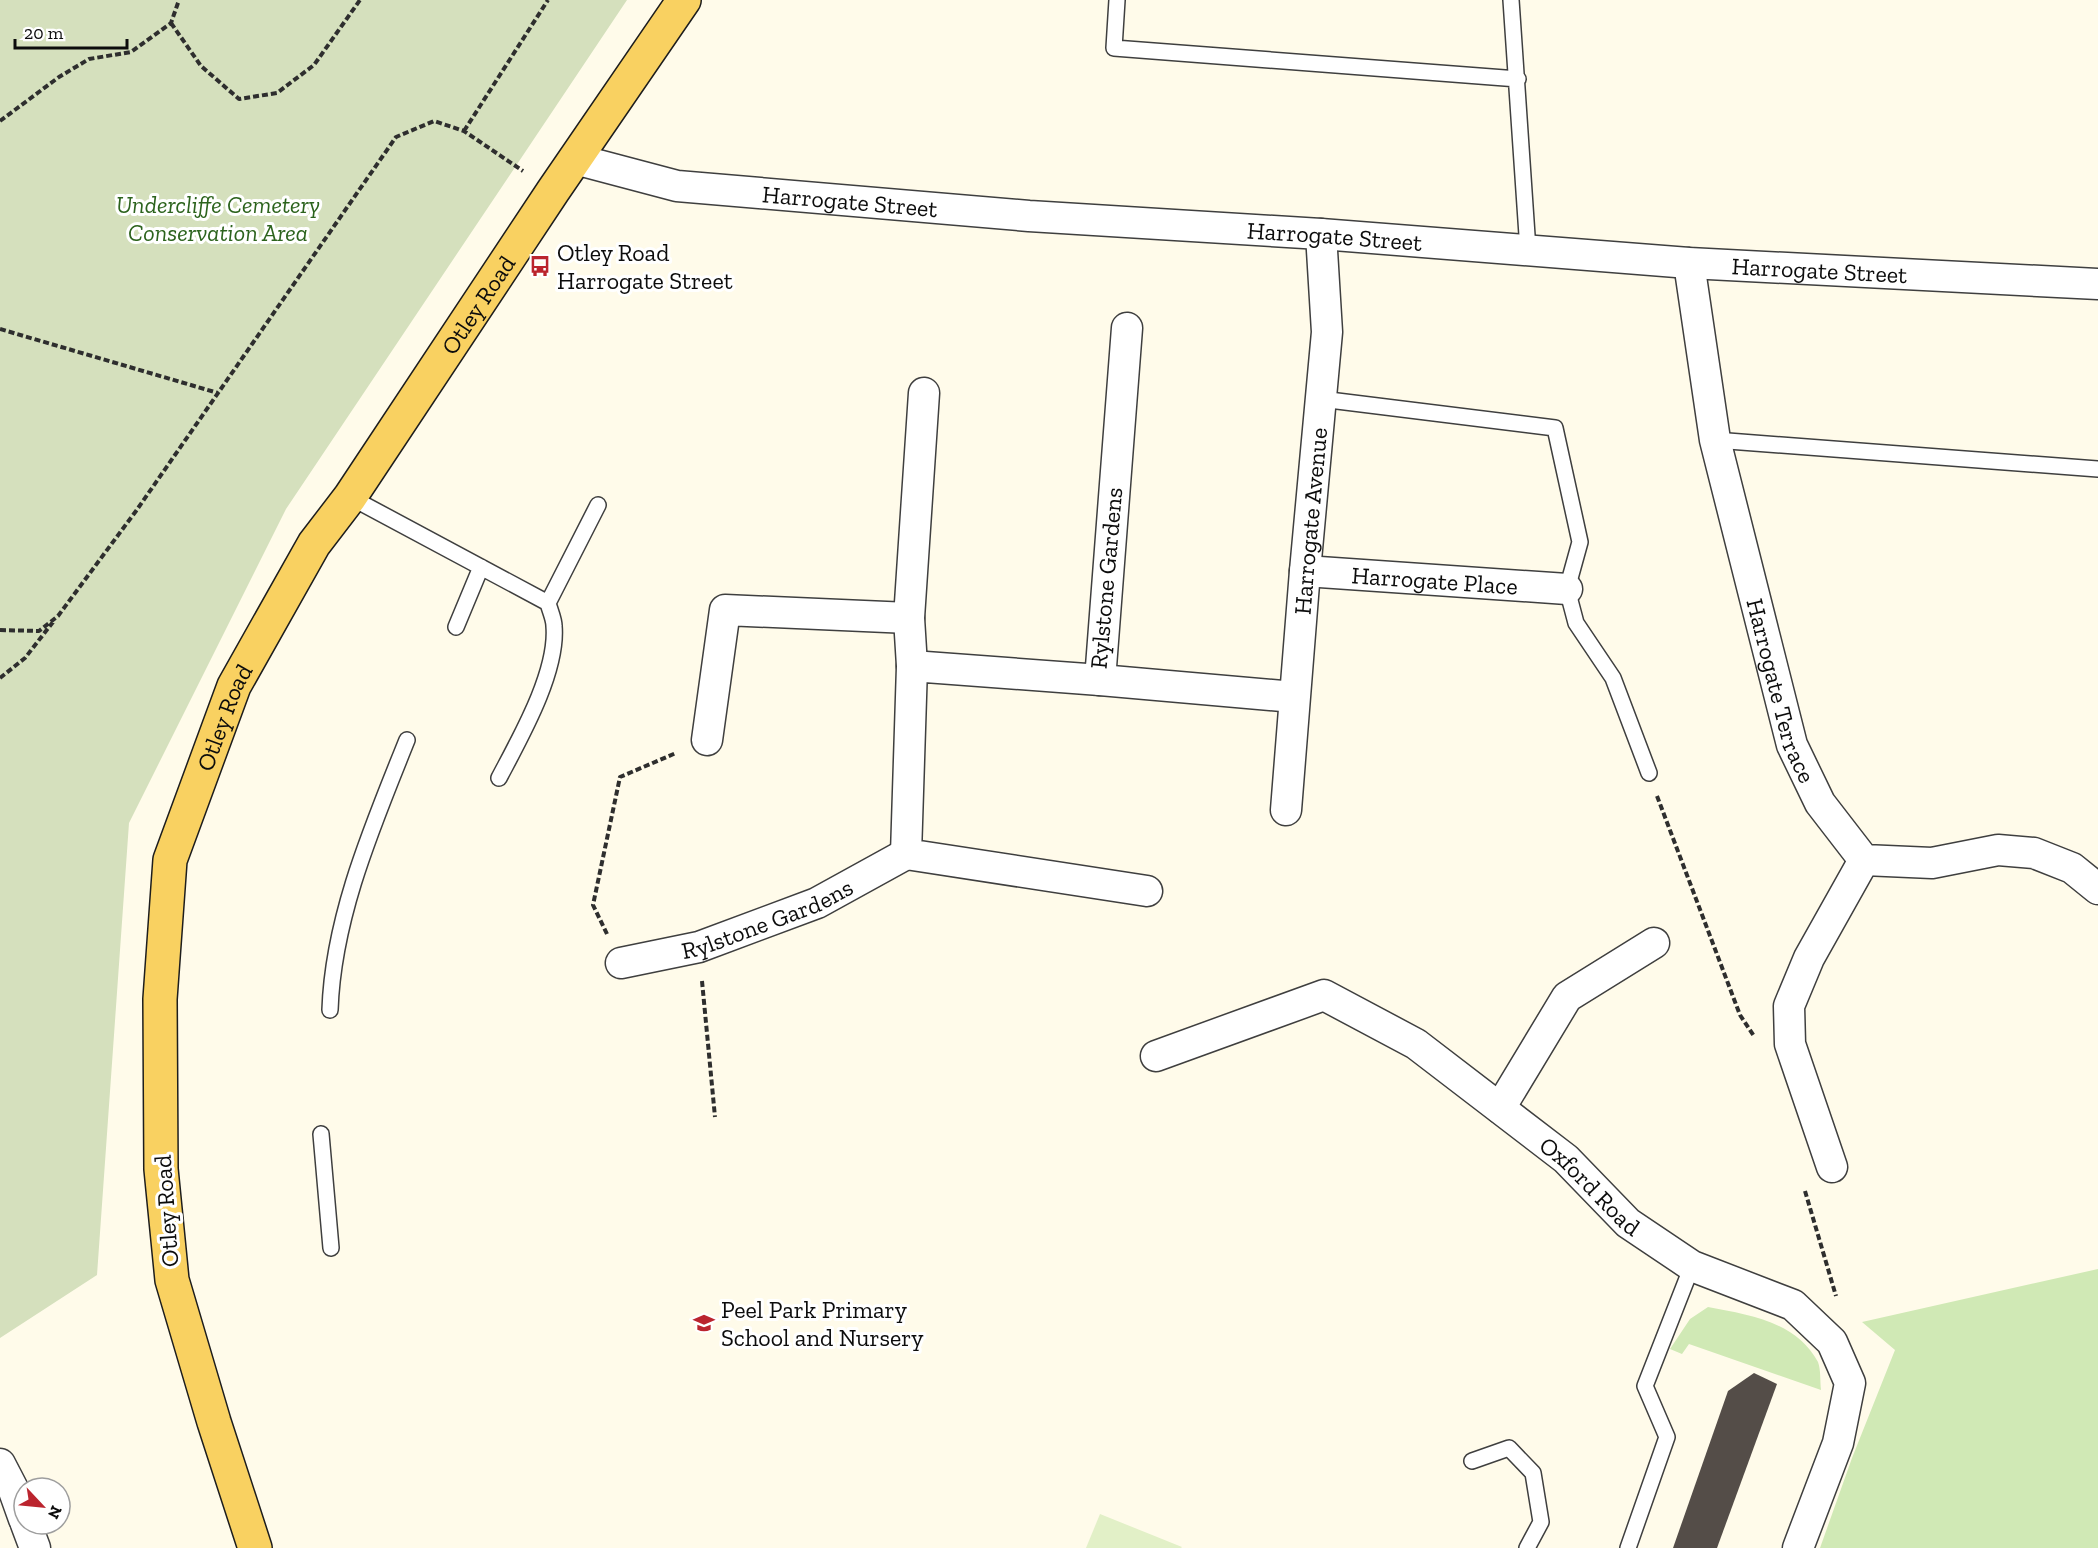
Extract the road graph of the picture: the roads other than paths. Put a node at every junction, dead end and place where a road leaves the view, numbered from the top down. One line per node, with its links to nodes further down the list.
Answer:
1 (684, 0): 5 (main road, Otley Road)
2 (1117, 0): 4 (lane)
3 (1511, 0): 4 (lane)
4 (1518, 79): 7 (lane)
5 (575, 159): 6 (street, Harrogate Street); 15 (main road, Otley Road)
6 (1321, 234): 7 (street, Harrogate Street); 12 (street, Harrogate Avenue)
7 (1528, 250): 8 (street, Harrogate Street)
8 (1689, 263): 9 (street, Harrogate Street); 13 (street, Harrogate Terrace)
9 (2098, 284)
10 (1127, 328): 24 (street, Rylstone Gardens)
11 (924, 393): 21 (street)
12 (1321, 399): 18 (street, Harrogate Avenue); 19 (lane)
13 (1715, 440): 14 (lane); 32 (street, Harrogate Terrace)
14 (2098, 468)
15 (350, 497): 17 (lane); 47 (main road, Otley Road)
16 (598, 505): 20 (lane)
17 (481, 567): 20 (lane); 22 (lane)
18 (1305, 571): 19 (street, Harrogate Place); 25 (street, Harrogate Avenue)
19 (1567, 589): 28 (lane)
20 (548, 603): 29 (lane)
21 (909, 618): 23 (street); 27 (street)
22 (456, 627)
23 (912, 666): 24 (street, Rylstone Gardens); 31 (street)
24 (1100, 680): 25 (street)
25 (1294, 697): 30 (street, Harrogate Avenue)
26 (408, 740): 37 (lane)
27 (707, 740)
28 (1649, 773)
29 (499, 778)
30 (1287, 810)
31 (906, 854): 34 (street); 36 (street, Rylstone Gardens)
32 (1864, 860): 33 (street); 41 (street)
33 (2098, 889)
34 (1147, 891)
35 (1654, 943): 39 (street)
36 (621, 963)
37 (330, 1010)
38 (1156, 1056): 39 (street, Oxford Road)
39 (1500, 1108): 43 (street, Oxford Road)
40 (321, 1134): 42 (lane)
41 (1832, 1167)
42 (331, 1248)
43 (1692, 1266): 49 (lane); 50 (street, Oxford Road)
44 (1472, 1461): 48 (lane)
45 (0, 1464): 46 (street)
46 (12, 1487)
47 (255, 1548)
48 (1527, 1548)
49 (1628, 1548)
50 (1798, 1548)

